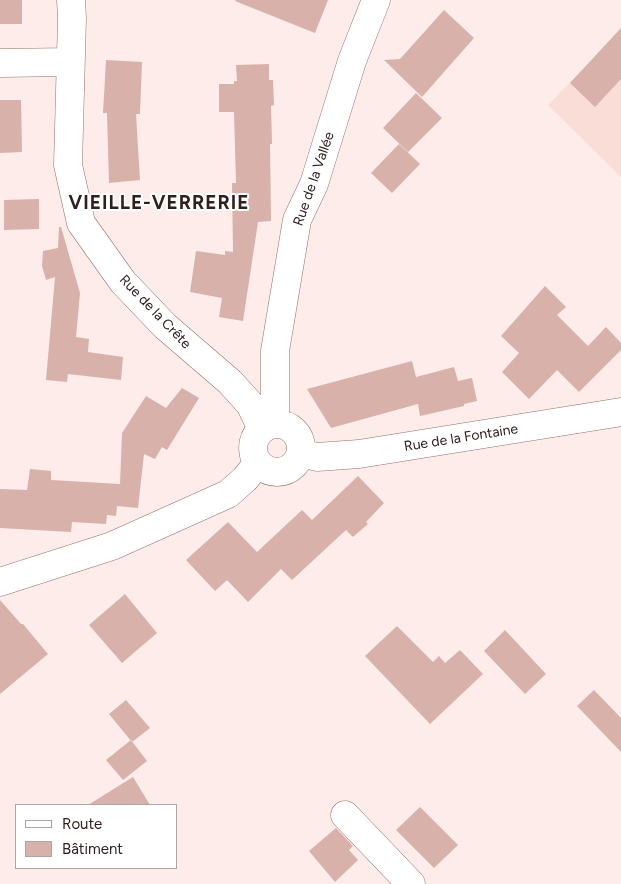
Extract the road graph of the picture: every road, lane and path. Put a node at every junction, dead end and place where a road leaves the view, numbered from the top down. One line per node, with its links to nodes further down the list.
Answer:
1 (71, 0): 3 (street, Rue de la Crête)
2 (376, 0): 6 (street, Rue de la Vallée)
3 (70, 62): 4 (street); 6 (street, Rue de la Crête)
4 (0, 63)
5 (621, 412): 7 (street, Rue de la Fontaine)
6 (268, 426): 7 (street); 8 (street)
7 (301, 453): 8 (street)
8 (258, 463): 9 (street)
9 (0, 582)
10 (345, 815): 11 (street)
11 (411, 884)

